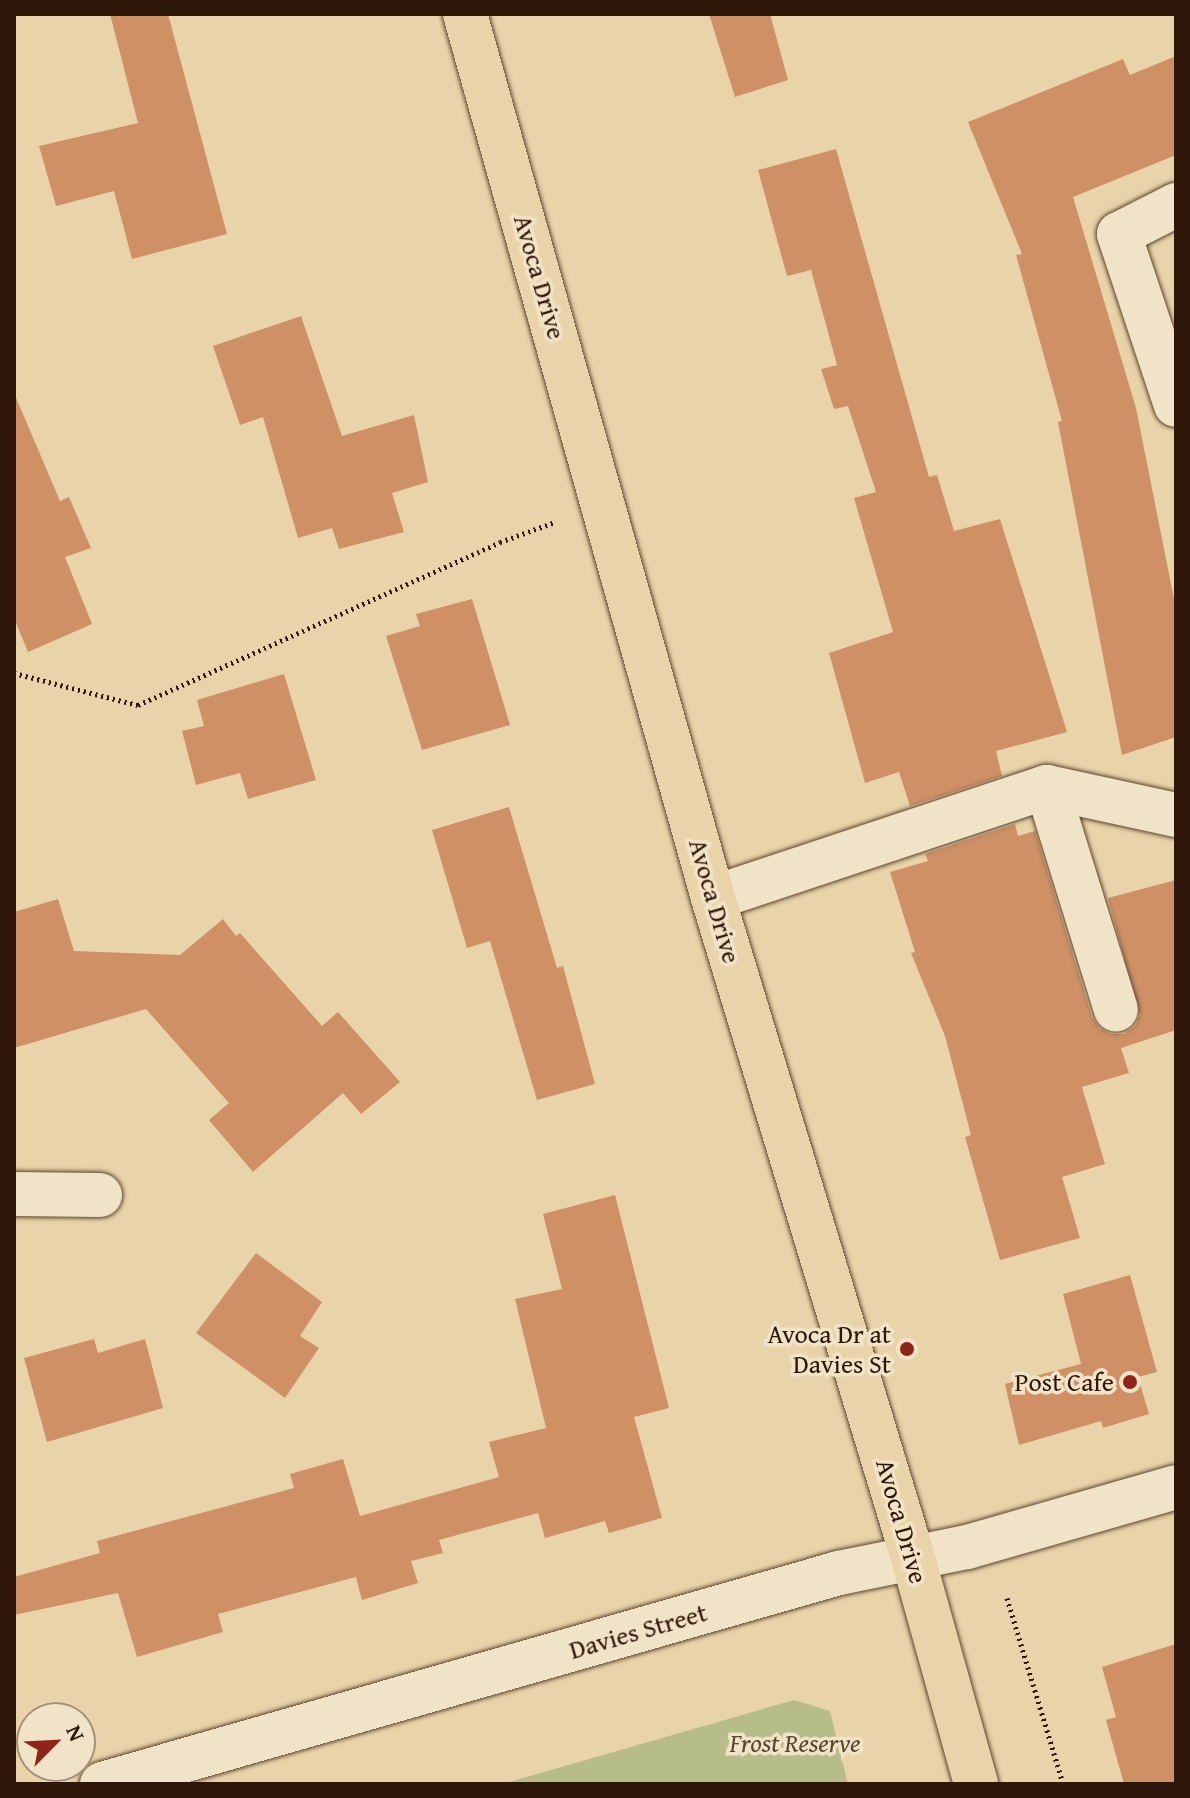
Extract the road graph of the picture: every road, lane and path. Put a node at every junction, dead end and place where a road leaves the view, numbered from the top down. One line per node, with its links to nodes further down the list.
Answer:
1 (465, 14): 8 (main road, Avoca Drive)
2 (1176, 205): 3 (street)
3 (1176, 405)
4 (500, 542): 5 (path)
5 (14, 673)
6 (1047, 787): 7 (street); 8 (street); 9 (street)
7 (1176, 815)
8 (713, 898): 13 (main road, Avoca Drive)
9 (1116, 1010)
10 (14, 1194): 11 (street)
11 (100, 1195)
12 (1176, 1487): 13 (street, Davies Street)
13 (913, 1558): 15 (street, Davies Street); 16 (main road, Avoca Drive)
14 (1007, 1598): 17 (path)
15 (102, 1784)
16 (976, 1784)
17 (1063, 1784)

